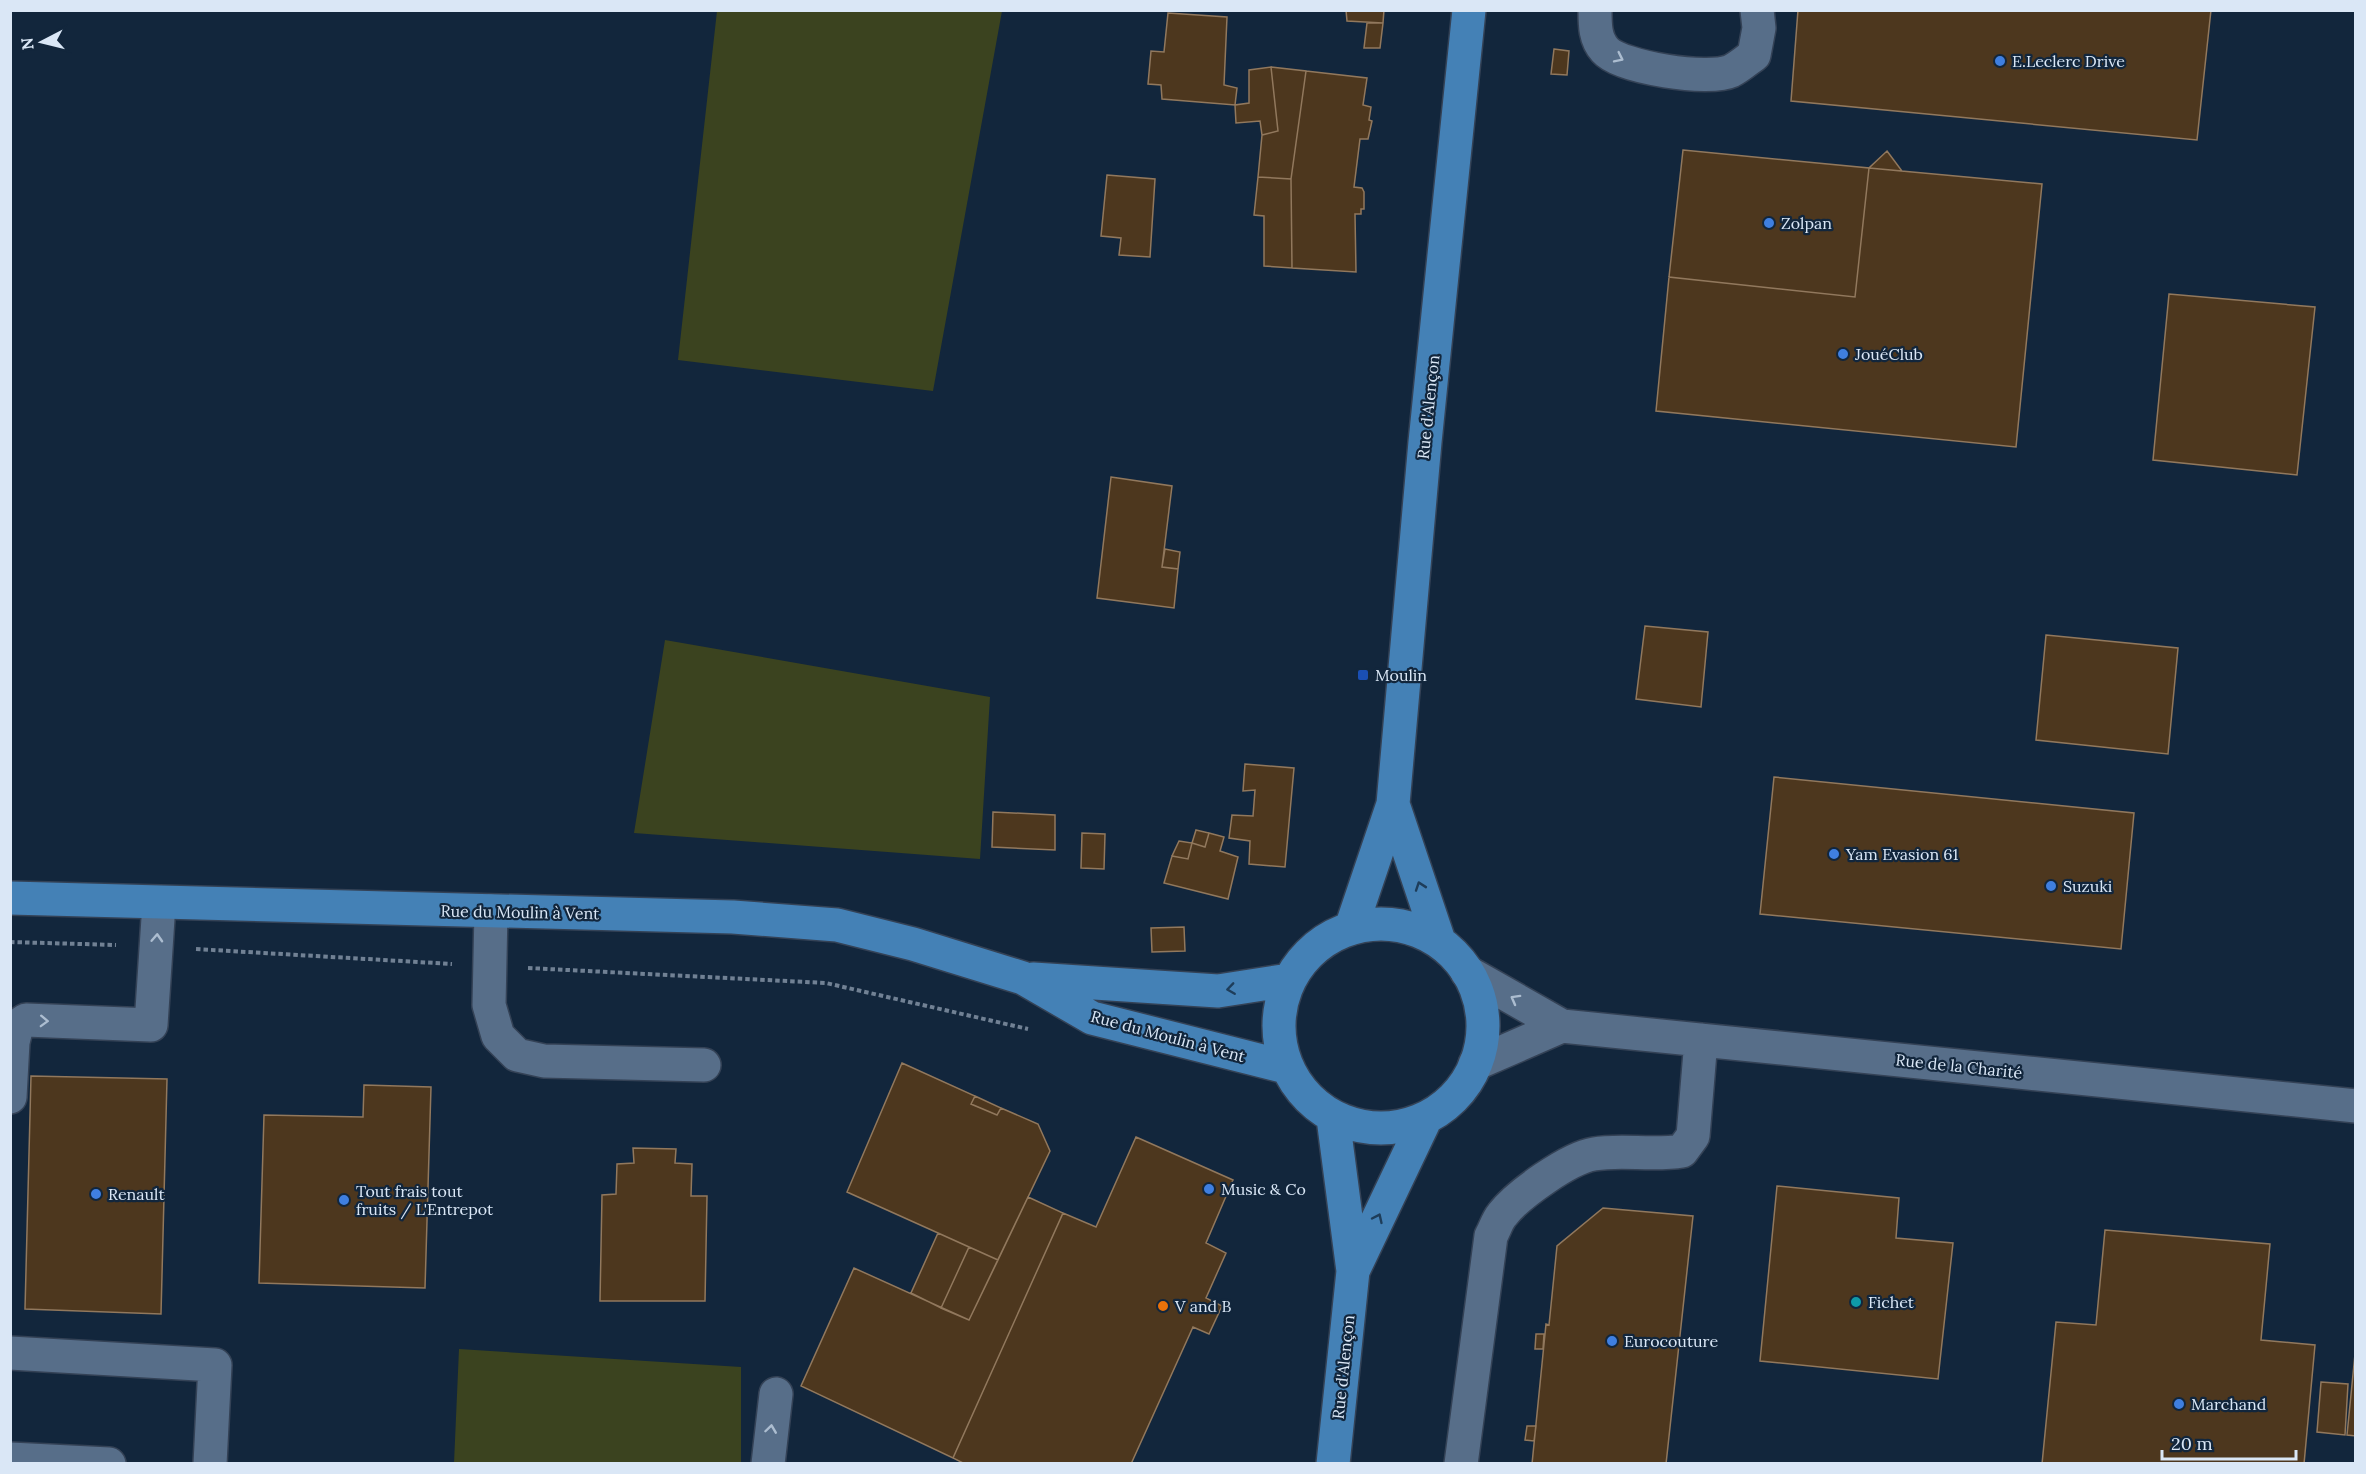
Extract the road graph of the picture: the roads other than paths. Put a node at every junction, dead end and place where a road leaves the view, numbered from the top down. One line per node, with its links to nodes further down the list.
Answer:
1 (1470, 10): 4 (main road, Rue d'Alençon)
2 (1595, 10): 3 (street, one-way to 3)
3 (1750, 16)
4 (1393, 804): 8 (main road, Rue d'Alençon); 9 (main road, Rue d'Alençon, one-way to 4)
5 (10, 898): 6 (main road, Rue du Moulin à Vent)
6 (159, 903): 7 (main road, Rue du Moulin à Vent); 18 (street, one-way to 6)
7 (491, 912): 11 (main road, Rue du Moulin à Vent); 16 (street)
8 (1351, 928): 9 (main road); 12 (main road)
9 (1439, 941): 10 (main road)
10 (1467, 972): 13 (street, Rue de la Charité, one-way to 10); 15 (main road)
11 (1023, 978): 12 (main road, Rue du Moulin à Vent, one-way to 11); 17 (main road, Rue du Moulin à Vent)
12 (1288, 980): 17 (main road)
13 (1562, 1026): 14 (street, Rue de la Charité); 15 (street, Rue de la Charité)
14 (1701, 1040): 19 (street, Rue de la Charité); 30 (street)
15 (1475, 1064): 21 (main road)
16 (704, 1065)
17 (1286, 1067): 20 (main road)
18 (10, 1097)
19 (2355, 1106)
20 (1333, 1118): 21 (main road); 22 (main road, Rue d'Alençon)
21 (1425, 1120): 22 (main road, Rue d'Alençon, one-way to 21)
22 (1353, 1271): 29 (main road, Rue d'Alençon)
23 (10, 1353): 27 (street)
24 (776, 1394): 28 (street, one-way to 24)
25 (10, 1459): 26 (street)
26 (109, 1464)
27 (210, 1464)
28 (768, 1464)
29 (1333, 1464)
30 (1461, 1464)

